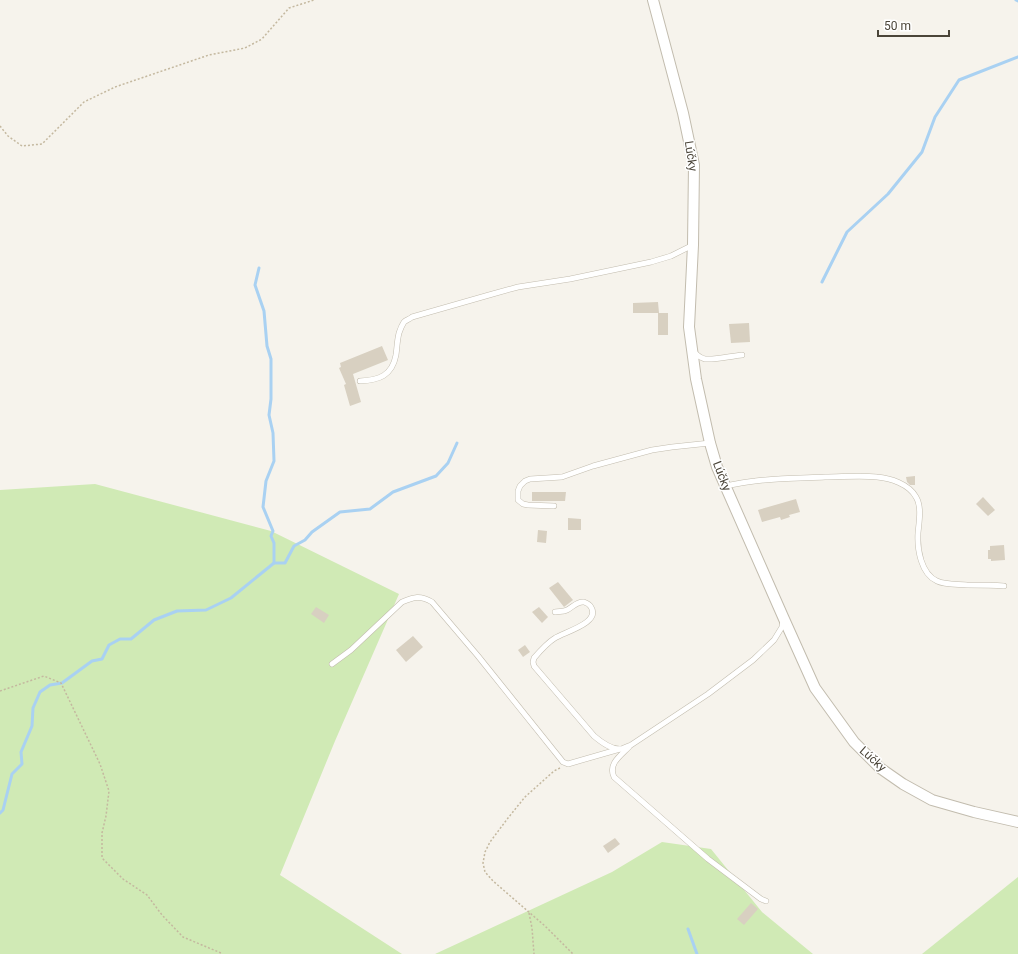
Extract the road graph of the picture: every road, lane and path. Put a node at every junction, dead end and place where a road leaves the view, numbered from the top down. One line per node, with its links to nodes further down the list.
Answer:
1 (314, 0): 3 (path)
2 (653, 0): 4 (street, Lúčky)
3 (0, 126)
4 (693, 245): 5 (street, Lúčky); 7 (lane)
5 (692, 350): 6 (lane); 8 (street, Lúčky)
6 (742, 355)
7 (360, 381)
8 (710, 443): 9 (street, Lúčky); 10 (lane)
9 (725, 486): 11 (lane); 13 (street, Lúčky)
10 (554, 506)
11 (1004, 586)
12 (555, 612): 17 (lane)
13 (784, 619): 16 (lane); 19 (street, Lúčky)
14 (332, 664): 18 (lane)
15 (0, 691): 22 (path)
16 (631, 745): 17 (lane); 20 (lane)
17 (621, 749): 18 (lane)
18 (568, 764): 21 (path)
19 (1018, 822)
20 (766, 901)
21 (529, 913): 23 (path); 24 (path)
22 (222, 954)
23 (534, 954)
24 (573, 954)

